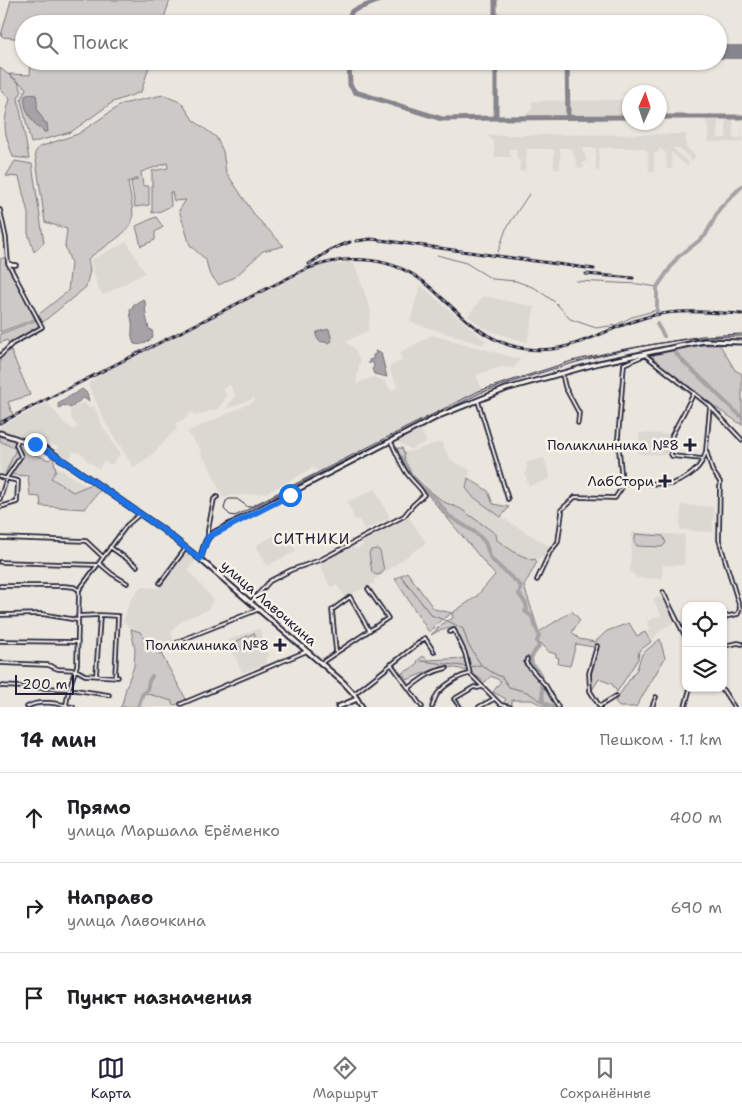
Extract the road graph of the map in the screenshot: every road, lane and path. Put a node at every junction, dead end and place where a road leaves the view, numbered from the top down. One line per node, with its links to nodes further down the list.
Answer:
1 (0, 210): 2 (street)
2 (8, 263): 3 (street); 6 (street)
3 (16, 265)
4 (742, 342): 5 (main road)
5 (645, 354): 7 (main road); 8 (street); 20 (street)
6 (0, 356)
7 (562, 373): 9 (main road); 11 (street)
8 (694, 393): 10 (street); 17 (street)
9 (478, 399): 15 (main road); 23 (street)
10 (710, 406): 14 (street); 16 (street)
11 (578, 423)
12 (0, 433): 13 (main road, улица Лавочкина)
13 (18, 439): 19 (street); 25 (main road, улица Лавочкина)
14 (742, 440)
15 (391, 442): 26 (main road); 42 (street)
16 (706, 450): 17 (street); 47 (street)
17 (703, 459): 20 (street)
18 (0, 476): 19 (street)
19 (7, 477): 21 (street); 24 (street)
20 (622, 483): 35 (street)
21 (0, 497)
22 (217, 497): 26 (street)
23 (508, 499)
24 (0, 506)
25 (140, 514): 28 (street); 29 (main road, улица Лавочкина)
26 (208, 537): 31 (main road)
27 (0, 538): 30 (street)
28 (110, 547): 30 (street); 34 (street)
29 (186, 548): 31 (main road, улица Лавочкина); 37 (street)
30 (103, 556): 33 (street)
31 (200, 559): 42 (main road, улица Лавочкина)
32 (0, 562): 33 (street)
33 (98, 564): 36 (street); 40 (street)
34 (137, 566)
35 (537, 580)
36 (127, 583)
37 (160, 584)
38 (0, 586): 40 (street)
39 (368, 589): 49 (street)
40 (79, 590): 46 (street)
41 (663, 592): 50 (street)
42 (251, 602): 43 (main road, улица Лавочкина)
43 (259, 609): 57 (street); 58 (main road, улица Лавочкина)
44 (0, 615): 48 (street)
45 (100, 615): 46 (street); 68 (street); 68 (street)
46 (78, 616): 48 (street)
47 (727, 616)
48 (78, 620): 53 (street)
49 (369, 630): 59 (street); 59 (street)
50 (682, 630)
51 (450, 632): 67 (street)
52 (0, 641): 53 (street)
53 (78, 642): 66 (street)
54 (742, 644): 56 (street)
55 (597, 646): 84 (street)
56 (727, 646)
57 (160, 651)
58 (307, 651): 63 (main road, улица Лавочкина); 81 (street)
59 (336, 652): 63 (street)
60 (434, 652): 64 (street)
61 (527, 659): 94 (street)
62 (0, 663): 66 (street)
63 (321, 663): 75 (main road, улица Лавочкина)
64 (391, 664): 71 (street); 75 (street)
65 (447, 668): 71 (street)
66 (76, 670): 68 (street); 72 (street)
67 (470, 674): 70 (street); 90 (street)
68 (96, 676)
69 (0, 686): 72 (street)
70 (482, 686): 80 (street); 91 (street)
71 (409, 688): 89 (street)
72 (69, 689): 76 (street); 82 (street)
73 (689, 692): 96 (street)
74 (725, 692): 97 (street)
75 (354, 694): 79 (main road, улица Лавочкина)
76 (108, 695)
77 (616, 696): 84 (street)
78 (656, 697): 95 (street)
79 (357, 699): 87 (main road); 88 (main road, улица Лавочкина)
80 (494, 699): 83 (street); 92 (street)
81 (181, 704)
82 (66, 706): 85 (street); 86 (street)
83 (502, 706): 93 (street)
84 (600, 706)
85 (27, 707)
86 (73, 707)
87 (338, 707)
88 (362, 707)
89 (422, 707)
90 (432, 707)
91 (460, 707)
92 (479, 707)
93 (510, 707)
94 (558, 707)
95 (652, 707)
96 (685, 707)
97 (734, 707)

